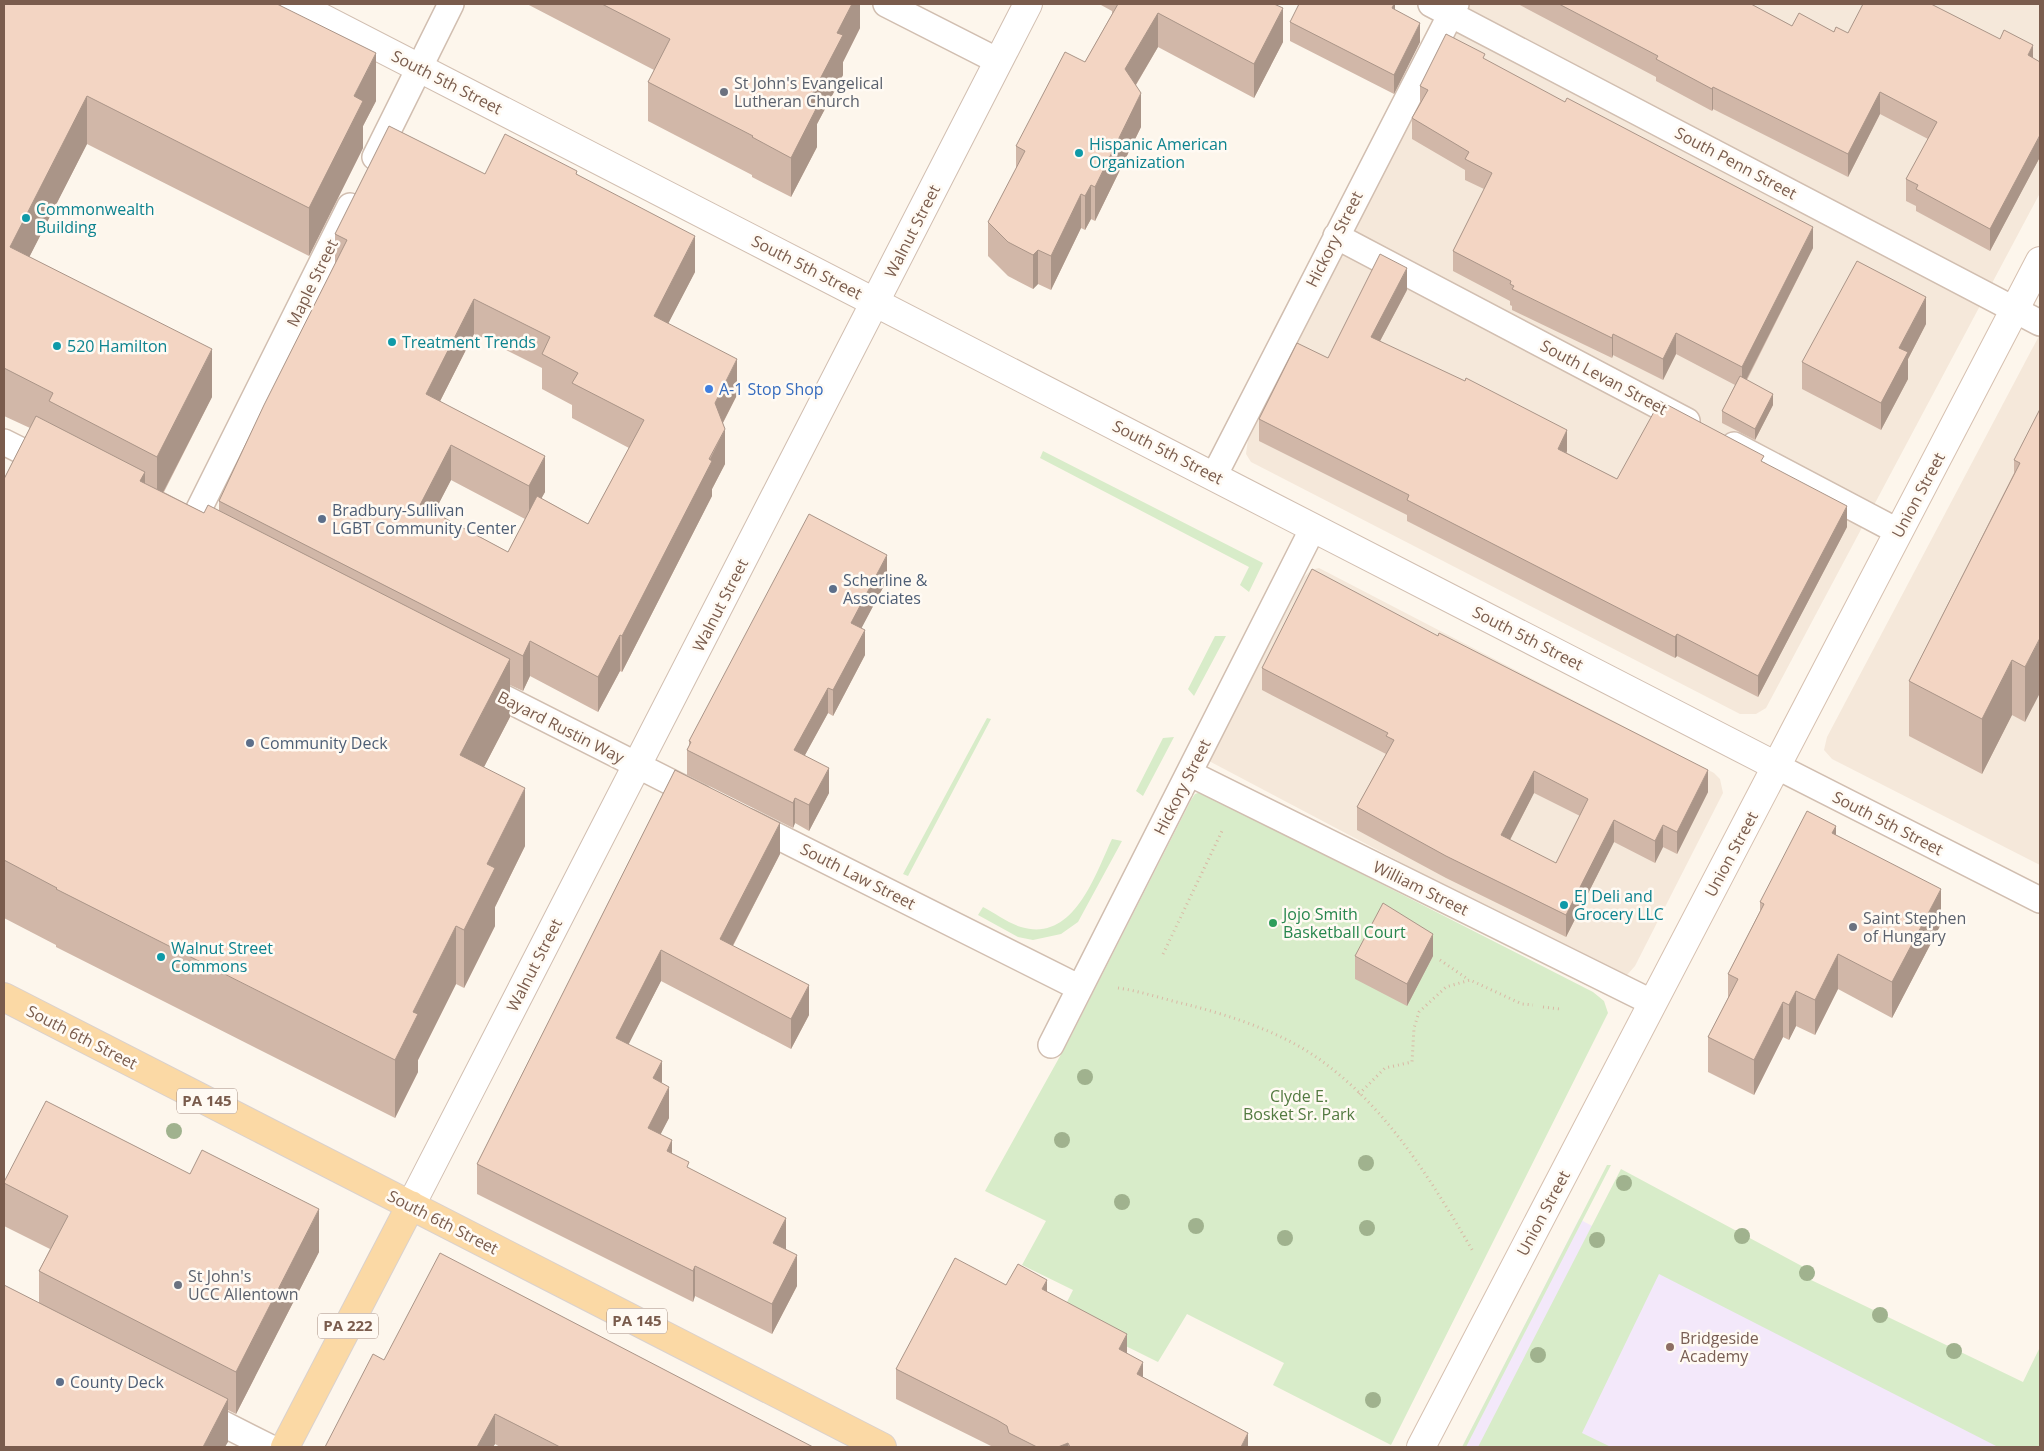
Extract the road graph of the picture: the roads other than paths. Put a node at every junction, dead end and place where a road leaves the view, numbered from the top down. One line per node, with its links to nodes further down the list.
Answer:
1 (296, 4): 7 (street, South 5th Street)
2 (451, 4): 7 (lane, Maple Street)
3 (886, 4): 6 (lane)
4 (1028, 4): 6 (street, Walnut Street)
5 (1446, 7): 8 (lane, Hickory Street); 11 (lane, South Penn Street)
6 (998, 61): 10 (street, Walnut Street)
7 (419, 67): 10 (street, South 5th Street); 18 (lane, Maple Street)
8 (1336, 236): 14 (lane, Hickory Street); 17 (lane, South Levan Street)
9 (2040, 261): 11 (street, Union Street)
10 (876, 301): 14 (street, South 5th Street); 20 (street, Walnut Street)
11 (2015, 310): 12 (lane, South Penn Street); 17 (street, Union Street)
12 (2040, 324)
13 (4, 442): 15 (lane)
14 (1214, 476): 16 (street, South 5th Street)
15 (73, 478)
16 (1313, 528): 21 (street, South 5th Street); 22 (lane, Hickory Street)
17 (1898, 532): 21 (street, Union Street)
18 (187, 535)
19 (458, 674): 20 (lane, Bayard Rustin Way)
20 (637, 766): 24 (lane, South Law Street); 28 (street, Walnut Street)
21 (1776, 766): 23 (lane, South 5th Street); 26 (street, Union Street)
22 (1190, 773): 24 (lane, Hickory Street); 26 (lane, William Street)
23 (2040, 900)
24 (1080, 988): 27 (lane, Hickory Street)
25 (4, 997): 28 (main road, South 6th Street / PA 145)
26 (1653, 1003): 33 (street, Union Street)
27 (1051, 1045)
28 (410, 1205): 30 (main road, South 6th Street / PA 145); 32 (main road, PA 222)
29 (179, 1402): 31 (lane)
30 (868, 1444)
31 (269, 1447)
32 (285, 1447)
33 (1421, 1447)

